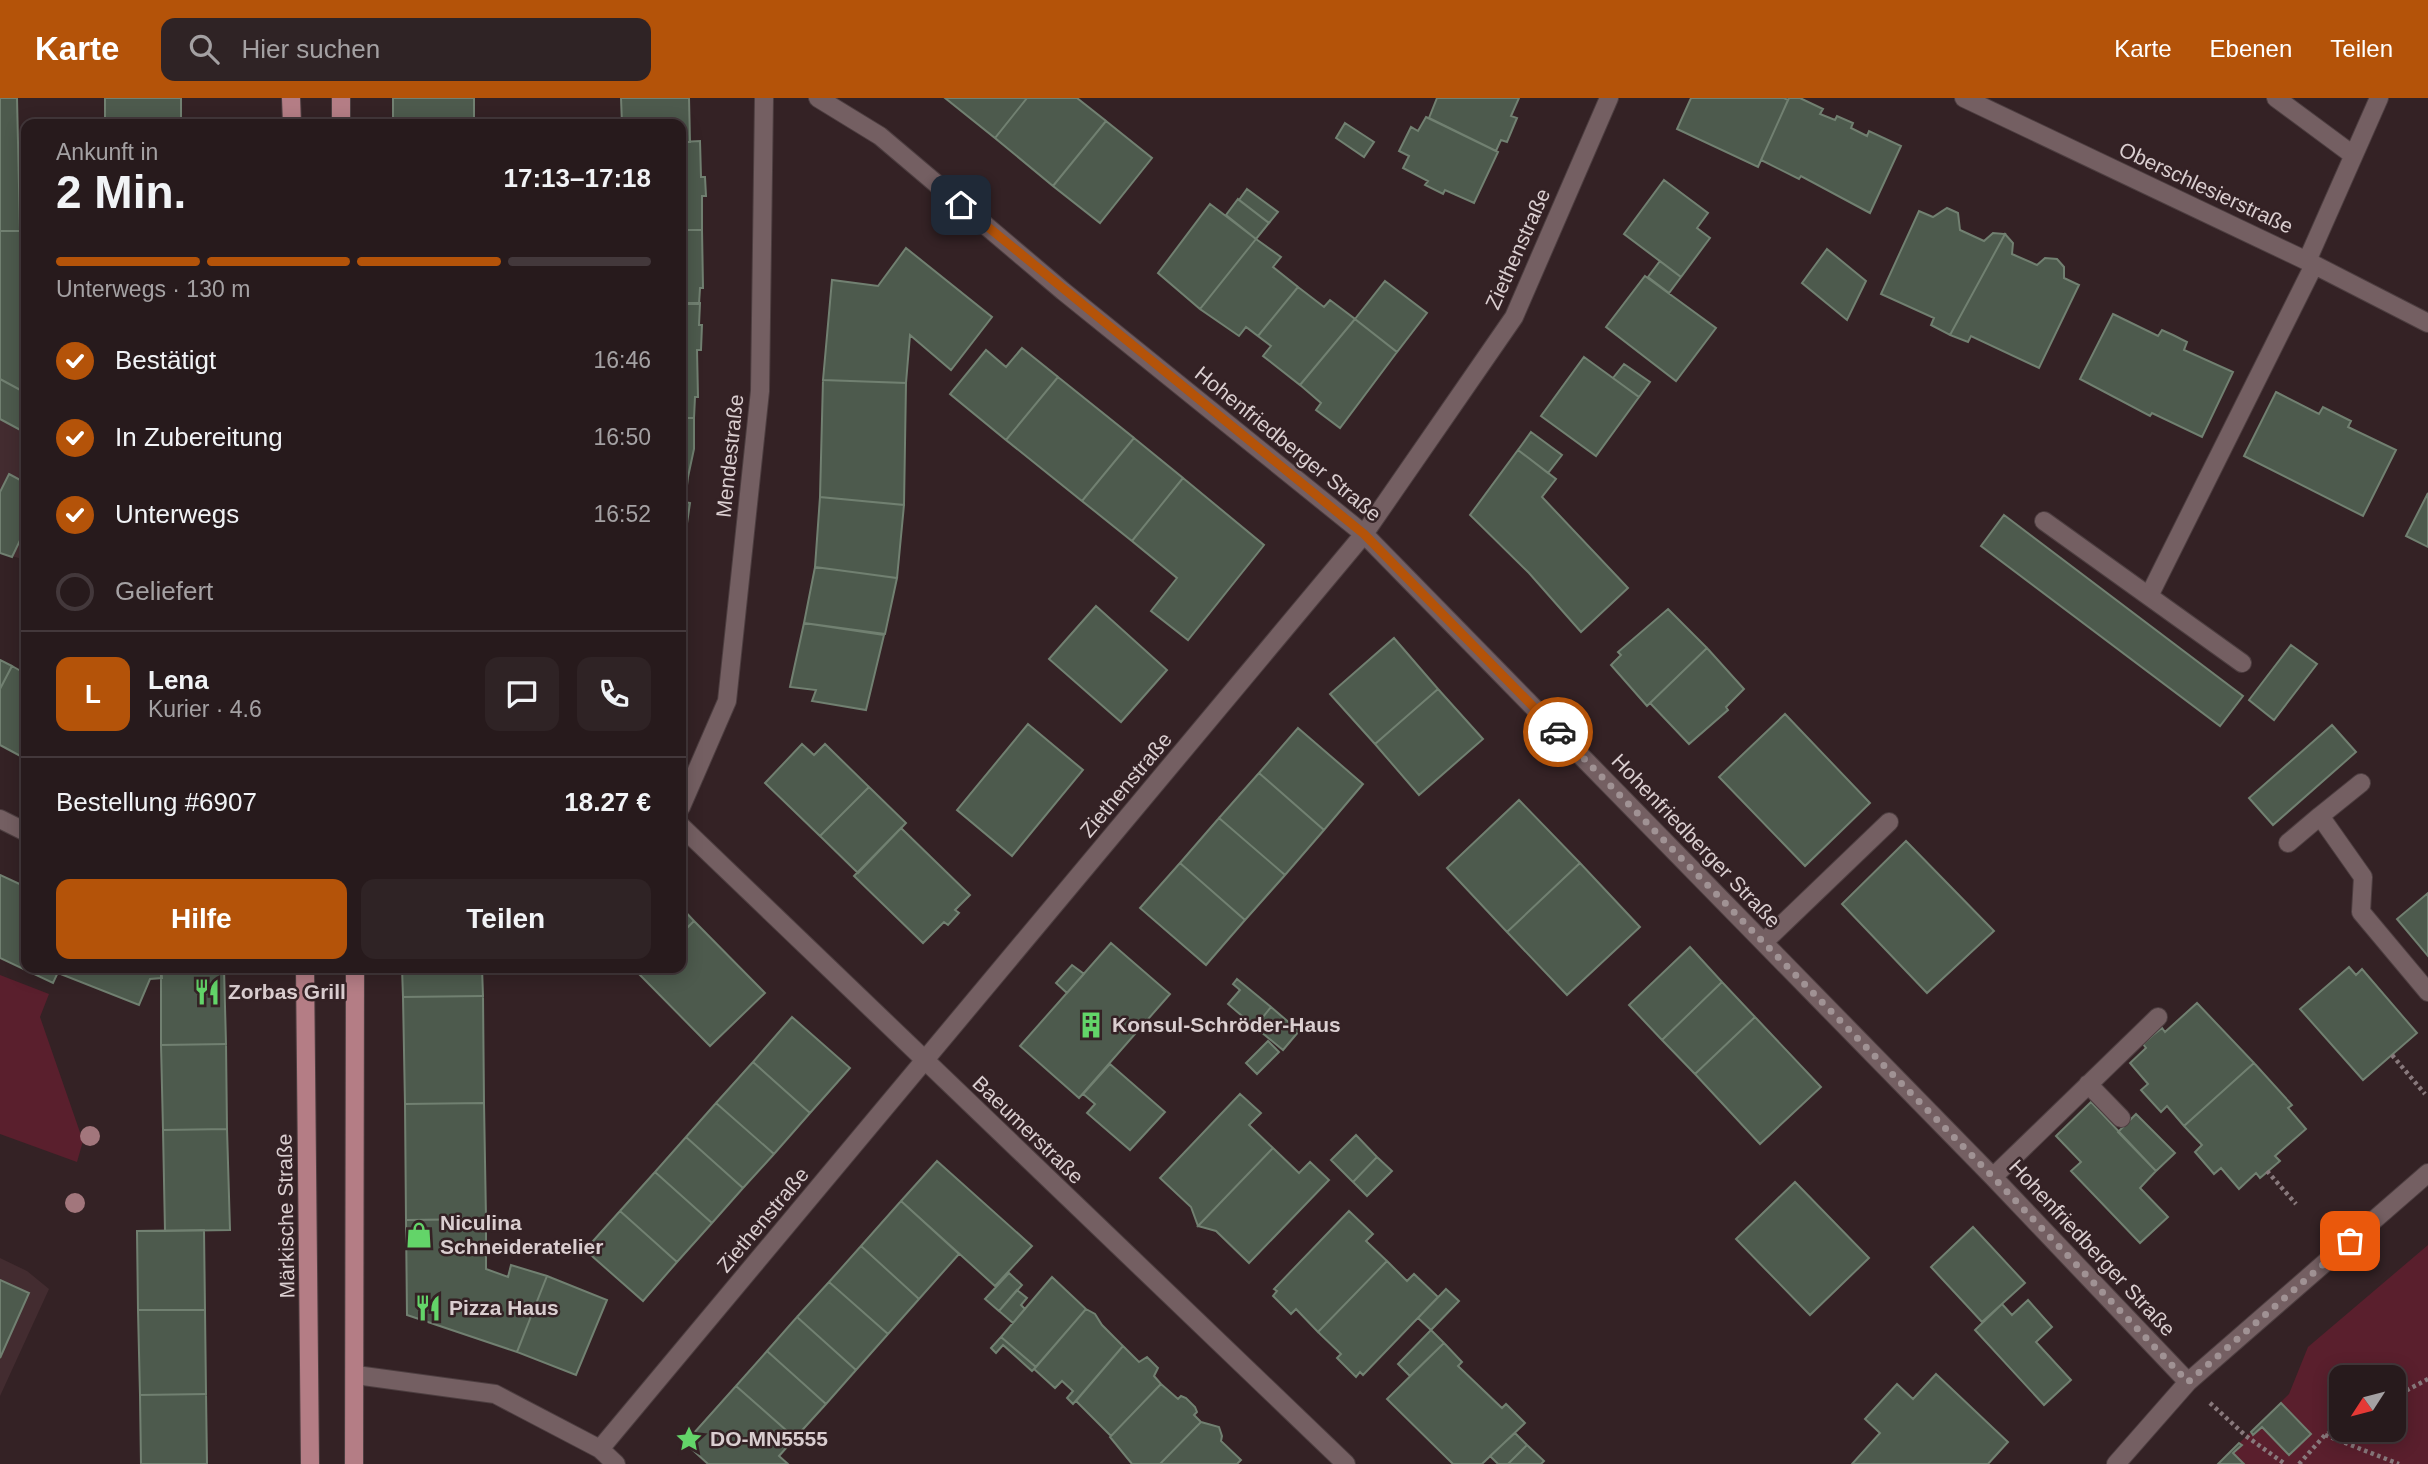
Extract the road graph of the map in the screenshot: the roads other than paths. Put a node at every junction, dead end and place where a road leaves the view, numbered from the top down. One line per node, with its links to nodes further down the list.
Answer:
1 (290, 98): 9 (main road)
2 (341, 98): 10 (main road)
3 (764, 98): 19 (street, Mendestraße)
4 (818, 98): 15 (street, Hohenfriedberger Straße)
5 (1609, 98): 15 (street, Ziethenstraße)
6 (1964, 98): 12 (street, Oberschlesierstraße)
7 (2276, 98): 11 (street)
8 (2379, 98): 11 (street)
9 (292, 119)
10 (341, 119)
11 (2353, 155): 12 (street)
12 (2310, 263): 13 (street, Oberschlesierstraße); 16 (street)
13 (2428, 323)
14 (2044, 521): 16 (street)
15 (1364, 534): 26 (street, Hohenfriedberger Straße); 31 (street, Ziethenstraße)
16 (2149, 596): 17 (street)
17 (2242, 663)
18 (2361, 783): 20 (street)
19 (686, 795)
20 (2320, 816): 25 (street); 29 (street)
21 (0, 819): 23 (street)
22 (1889, 822): 26 (street)
23 (21, 830)
24 (686, 831): 31 (street, Baeumerstraße)
25 (2288, 843)
26 (1764, 942): 35 (street, Hohenfriedberger Straße)
27 (305, 973): 39 (main road, Märkische Straße)
28 (355, 973): 36 (main road)
29 (2428, 992)
30 (2158, 1017): 32 (street)
31 (925, 1063): 38 (street, Ziethenstraße); 42 (street, Baeumerstraße)
32 (2088, 1084): 33 (street); 35 (street)
33 (2120, 1118)
34 (2428, 1173): 37 (street)
35 (1993, 1177): 37 (street, Hohenfriedberger Straße)
36 (356, 1375): 38 (street); 40 (main road)
37 (2188, 1382): 43 (street)
38 (600, 1449): 41 (street)
39 (310, 1464)
40 (354, 1464)
41 (616, 1464)
42 (1346, 1464)
43 (2116, 1464)

